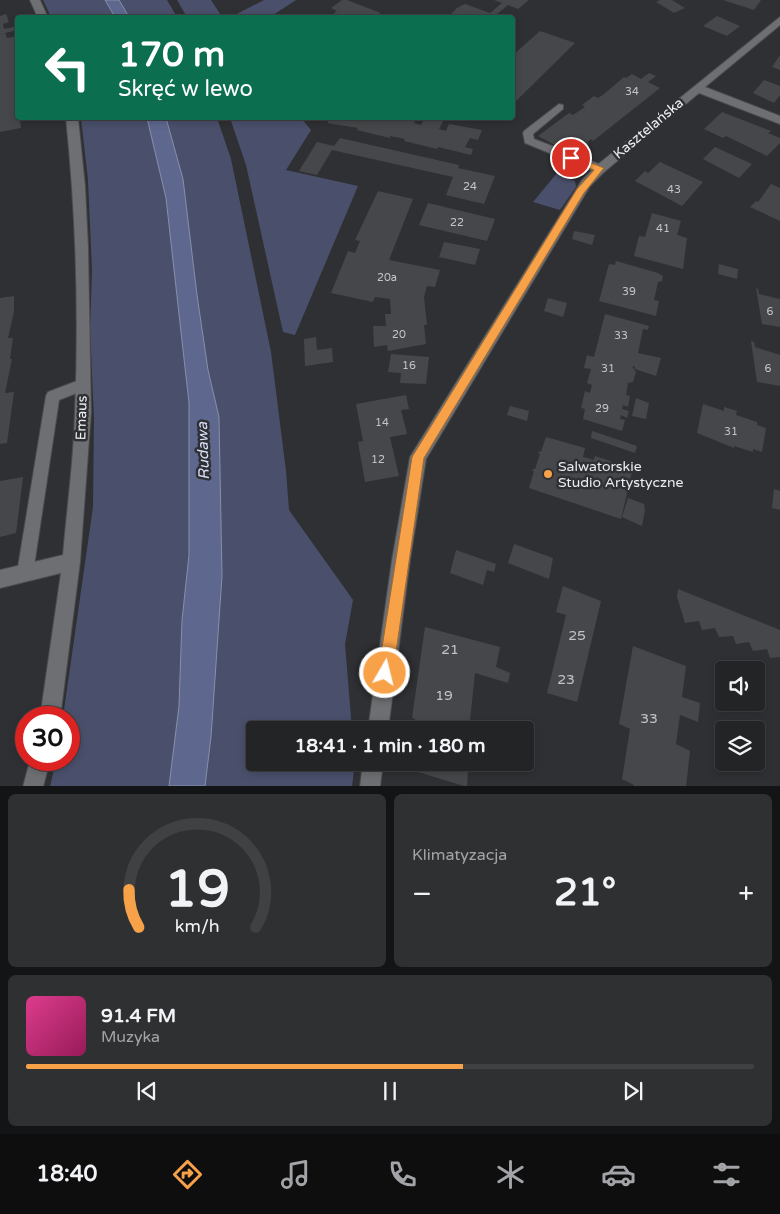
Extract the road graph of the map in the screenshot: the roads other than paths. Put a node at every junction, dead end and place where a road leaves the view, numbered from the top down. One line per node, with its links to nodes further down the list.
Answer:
1 (35, 0): 2 (street)
2 (42, 15)
3 (780, 20): 4 (street, Kasztelańska)
4 (697, 88): 7 (street); 8 (street, Kasztelańska)
5 (559, 107): 8 (lane)
6 (72, 120): 9 (street, Emaus)
7 (780, 120)
8 (600, 168): 14 (street, Kasztelańska)
9 (82, 385): 10 (street, Emaus); 11 (lane)
10 (71, 562): 11 (street); 13 (street, Emaus)
11 (25, 573): 12 (street)
12 (0, 579)
13 (52, 706)
14 (379, 721)
15 (37, 771): 17 (street)
16 (372, 771): 18 (street)
17 (33, 786)
18 (370, 786)

